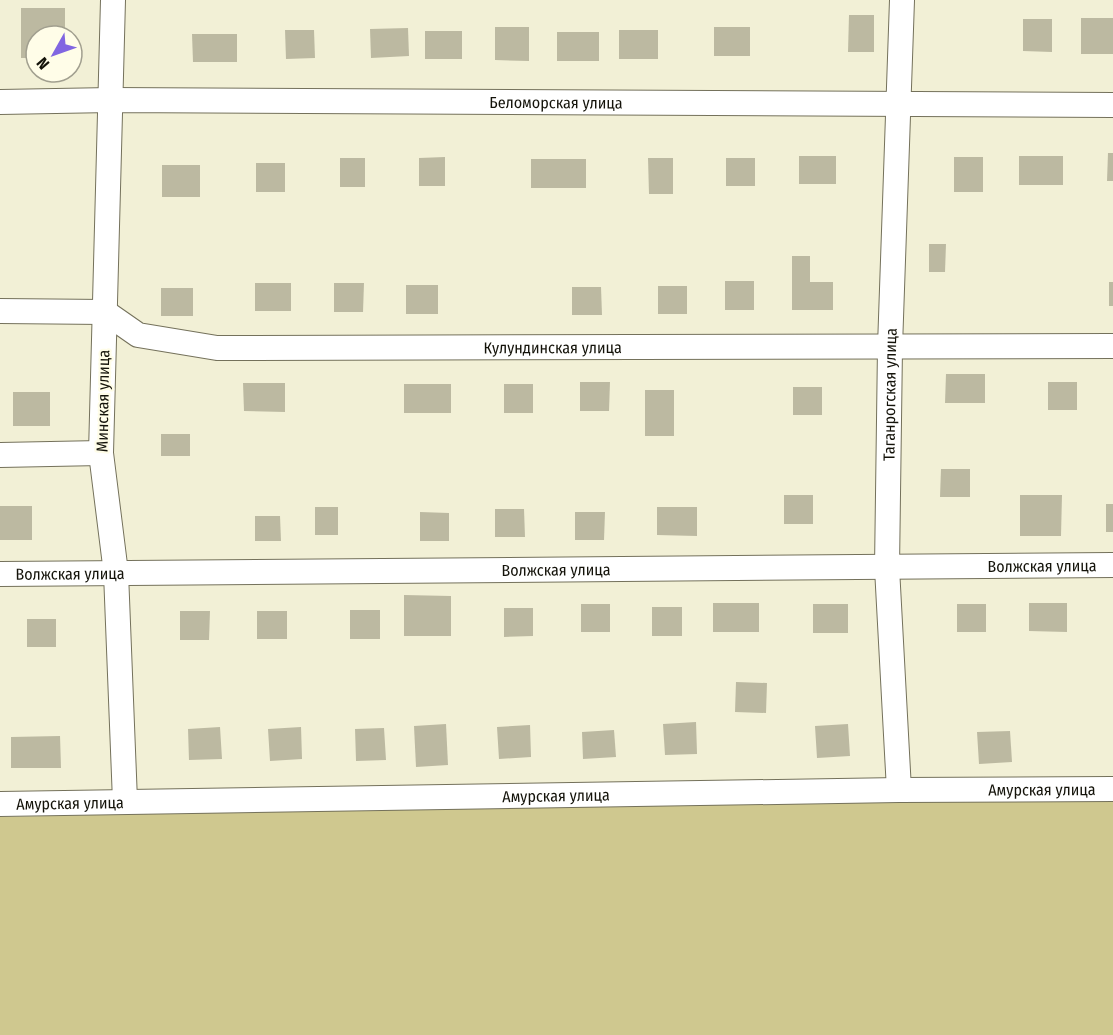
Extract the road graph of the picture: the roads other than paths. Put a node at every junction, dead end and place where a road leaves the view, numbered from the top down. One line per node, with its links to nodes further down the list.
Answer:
1 (113, 0): 3 (street, Минская улица)
2 (902, 0): 5 (street, Таганрогская улица)
3 (111, 100): 4 (street, Беломорская улица); 5 (street, Беломорская улица); 8 (street, Минская улица)
4 (0, 102)
5 (898, 104): 6 (street, Беломорская улица); 10 (street, Таганрогская улица)
6 (1113, 105)
7 (0, 311): 8 (street)
8 (105, 312): 10 (street, Кулундинская улица); 11 (street, Минская улица)
9 (1113, 346): 10 (street, Кулундинская улица)
10 (890, 347): 14 (street, Таганрогская улица)
11 (101, 453): 12 (street); 15 (street, Минская улица)
12 (0, 455)
13 (1113, 566): 14 (street, Волжская улица)
14 (887, 568): 15 (street, Волжская улица); 18 (street, Таганрогская улица)
15 (116, 573): 16 (street, Волжская улица); 19 (street, Минская улица)
16 (0, 574)
17 (1113, 789): 18 (street, Амурская улица)
18 (899, 790): 19 (street, Амурская улица)
19 (125, 801): 20 (street, Амурская улица)
20 (0, 804)

